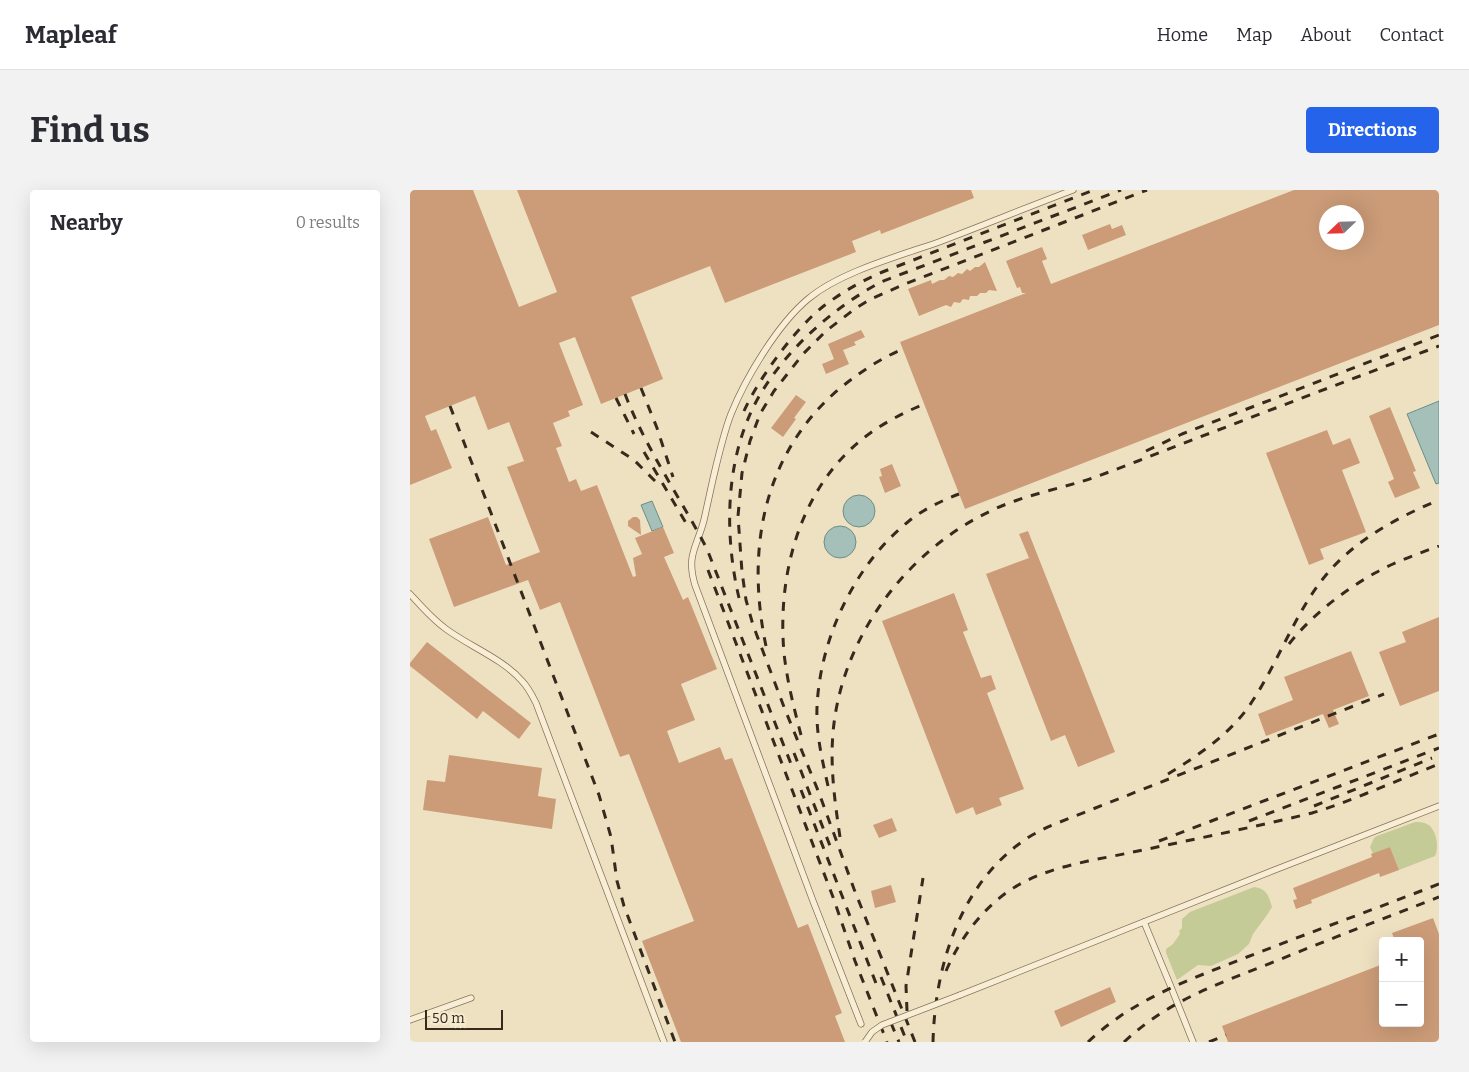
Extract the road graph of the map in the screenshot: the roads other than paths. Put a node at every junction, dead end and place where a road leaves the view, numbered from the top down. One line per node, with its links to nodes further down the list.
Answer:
1 (1073, 190): 7 (lane)
2 (410, 594): 8 (lane)
3 (1439, 806): 4 (lane)
4 (1144, 922): 9 (lane, bridge); 10 (lane)
5 (471, 998): 6 (lane)
6 (410, 1020)
7 (861, 1024)
8 (664, 1042)
9 (865, 1042)
10 (1192, 1042)

